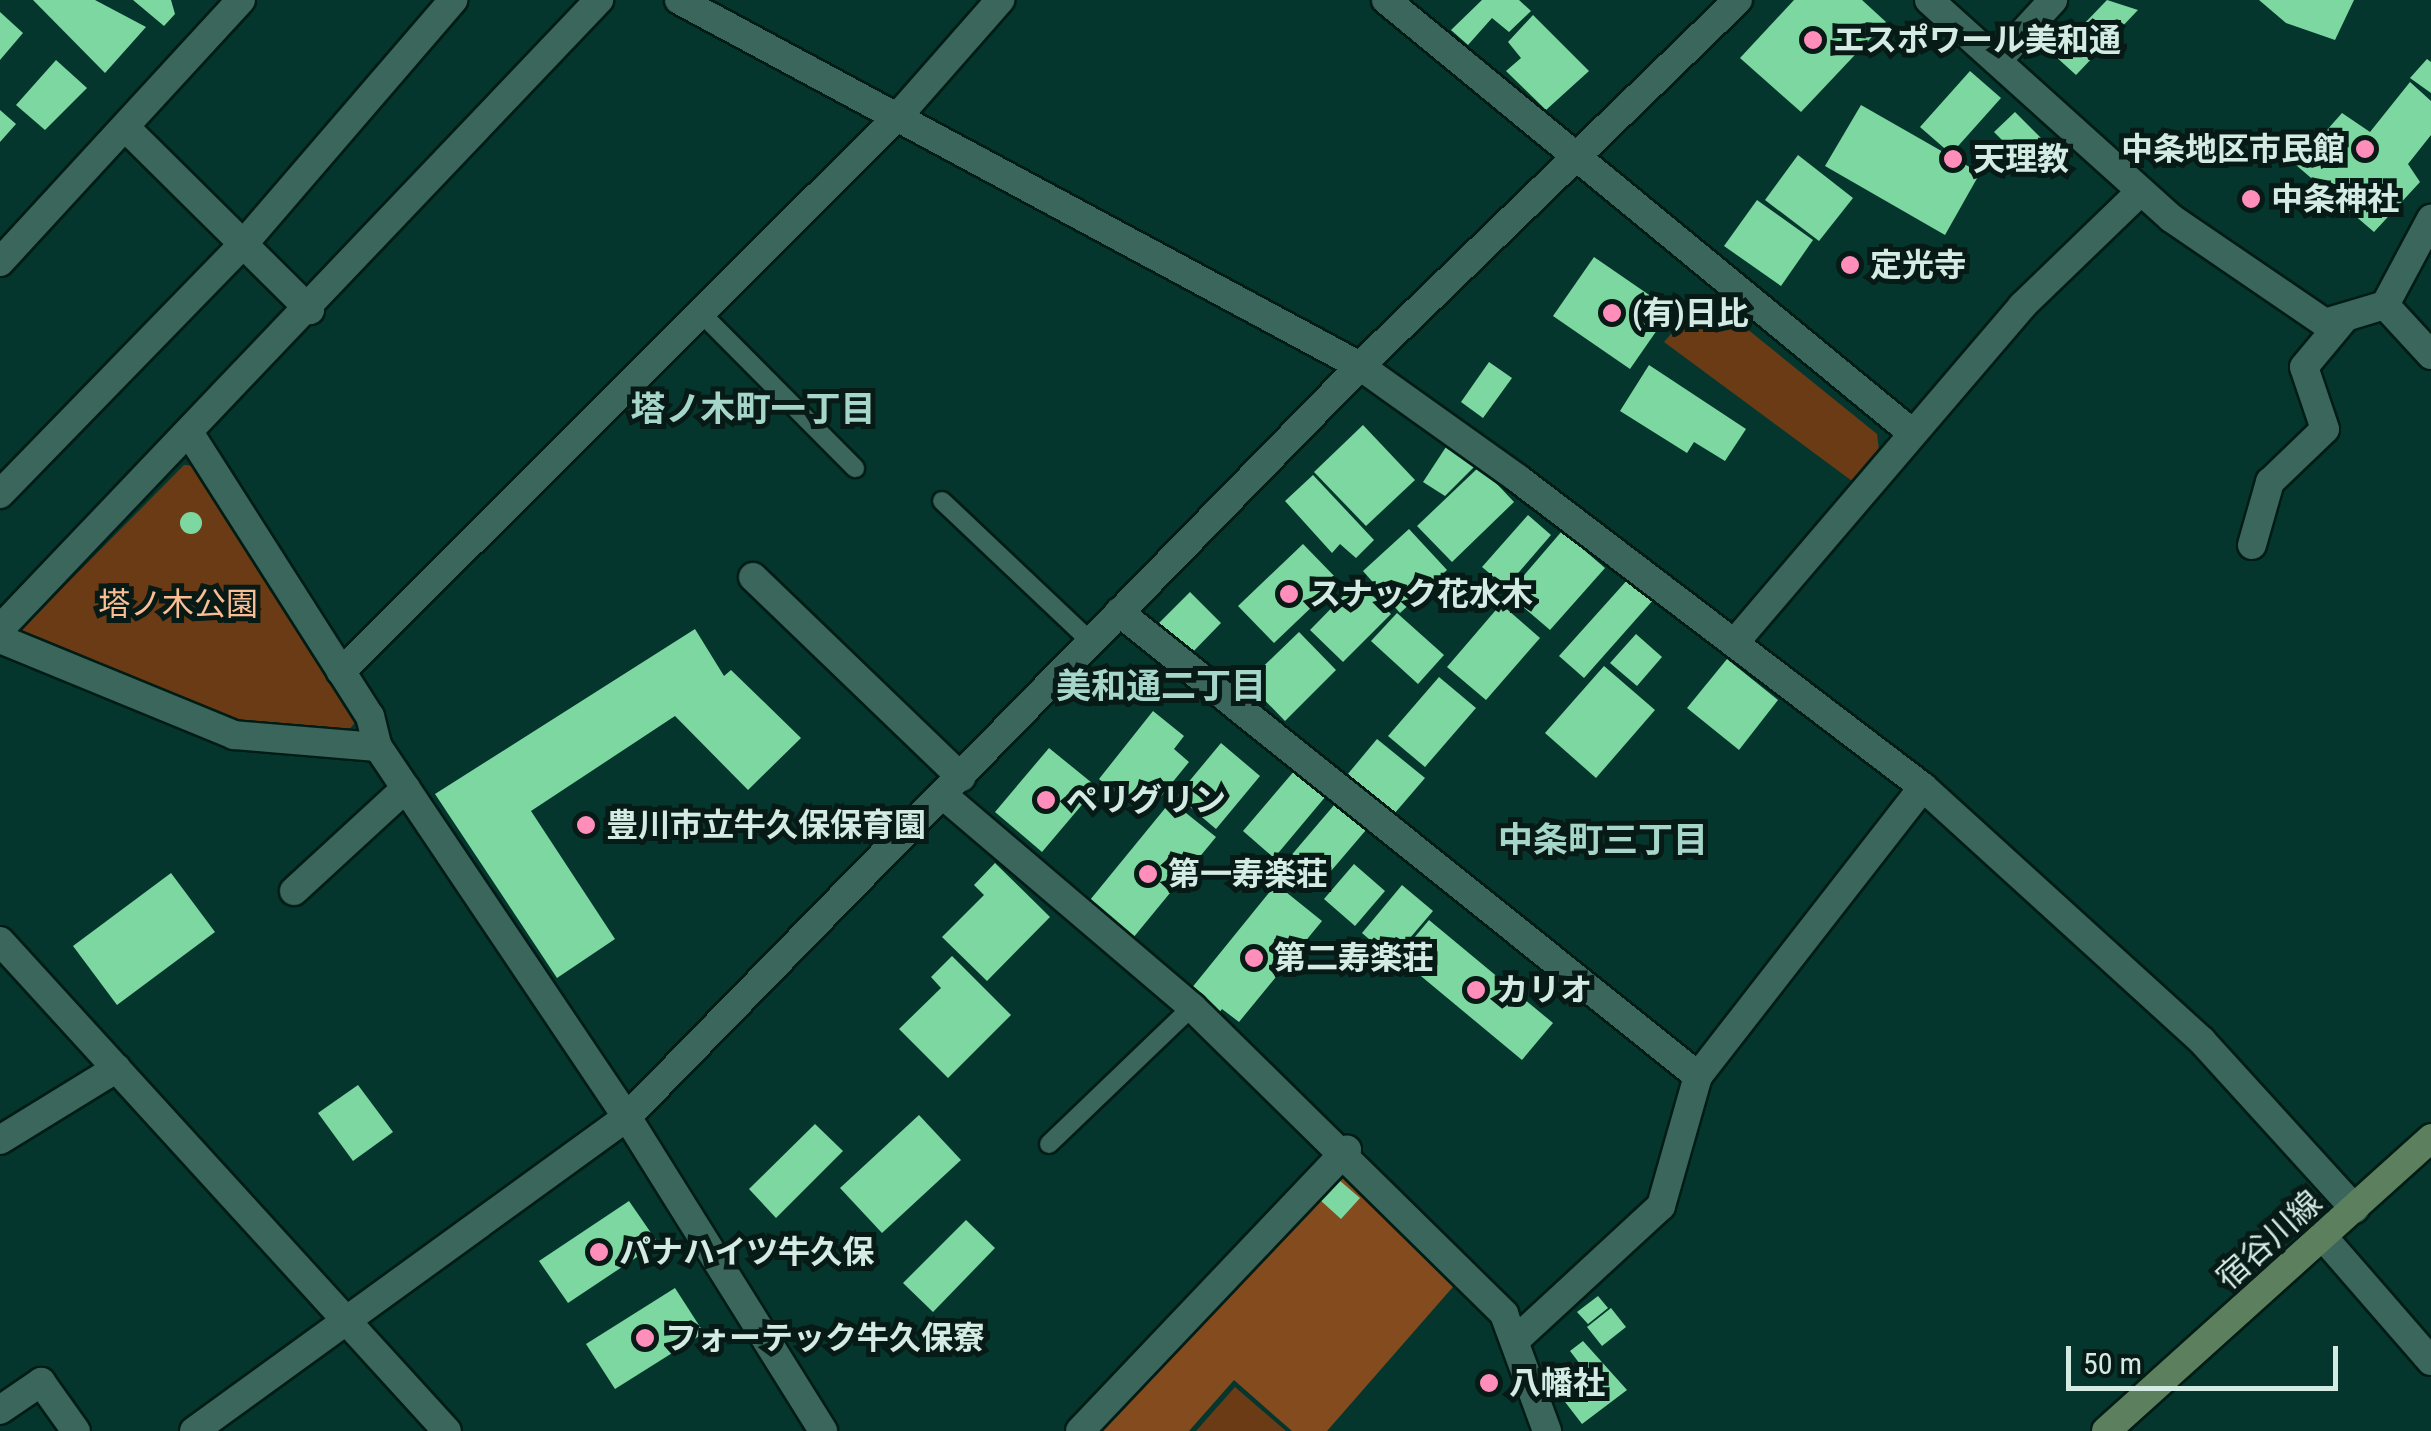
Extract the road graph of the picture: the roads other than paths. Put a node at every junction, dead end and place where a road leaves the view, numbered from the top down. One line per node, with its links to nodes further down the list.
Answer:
1 (240, 0): 12 (street)
2 (454, 0): 16 (street)
3 (599, 0): 19 (street)
4 (679, 0): 11 (street)
5 (1000, 0): 11 (street)
6 (1386, 0): 13 (street)
7 (1738, 0): 13 (street)
8 (1929, 0): 10 (street)
9 (2053, 0): 10 (street)
10 (1996, 61): 14 (street)
11 (900, 114): 20 (street); 23 (street)
12 (126, 128): 16 (street); 17 (street)
13 (1581, 154): 23 (street); 24 (street)
14 (2140, 192): 21 (street); 24 (street)
15 (2431, 219): 18 (street)
16 (246, 241): 19 (street); 27 (street)
17 (0, 262)
18 (2385, 305): 21 (street); 22 (street)
19 (310, 310): 25 (street)
20 (703, 315): 26 (lane); 36 (street)
21 (2344, 320): 29 (street)
22 (2431, 355)
23 (1360, 366): 31 (street); 34 (street)
24 (1911, 432): 34 (street)
25 (192, 437): 32 (street); 36 (street)
26 (855, 468)
27 (0, 494)
28 (942, 501): 35 (lane)
29 (2252, 545)
30 (753, 577): 38 (street)
31 (1119, 612): 35 (street); 45 (street)
32 (0, 629)
33 (0, 640): 37 (street)
34 (1737, 640): 39 (street)
35 (1091, 642): 38 (street)
36 (341, 672): 37 (street)
37 (378, 746): 40 (street)
38 (952, 786): 43 (street); 46 (street)
39 (1923, 787): 45 (street); 51 (street)
40 (406, 788): 41 (street); 46 (street)
41 (294, 891)
42 (0, 941): 44 (street)
43 (1192, 1007): 49 (lane); 50 (street)
44 (117, 1068): 48 (street); 53 (street)
45 (1698, 1076): 54 (street)
46 (628, 1117): 53 (street); 60 (street)
47 (2431, 1138): 51 (main road, 宿谷川線)
48 (0, 1140)
49 (1049, 1144)
50 (1346, 1150): 54 (street); 61 (street)
51 (2355, 1210): 52 (main road, 宿谷川線)
52 (2324, 1238): 55 (street); 63 (main road, 宿谷川線)
53 (344, 1317): 58 (street); 59 (street)
54 (1519, 1336): 62 (street)
55 (2431, 1361)
56 (0, 1410): 57 (street)
57 (76, 1431)
58 (194, 1431)
59 (447, 1431)
60 (822, 1431)
61 (1080, 1431)
62 (1548, 1431)
63 (2106, 1431)

